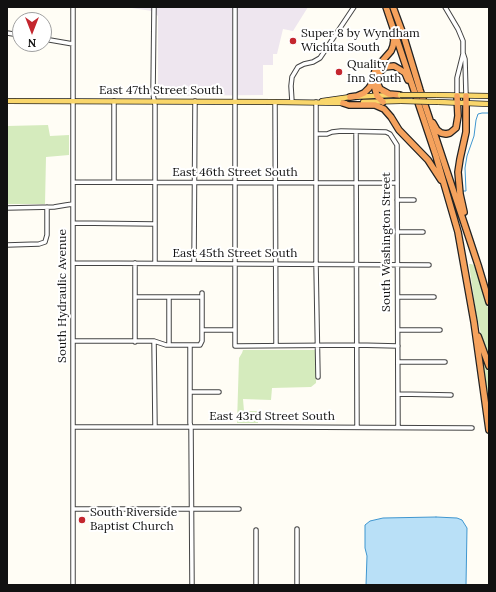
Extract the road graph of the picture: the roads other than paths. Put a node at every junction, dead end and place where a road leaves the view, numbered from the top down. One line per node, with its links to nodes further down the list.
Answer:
1 (73, 7): 9 (street, South Hydraulic Avenue)
2 (154, 7): 22 (street)
3 (235, 7): 24 (street)
4 (354, 7): 26 (street)
5 (385, 7): 11 (highway); 12 (highway)
6 (393, 7): 33 (highway)
7 (445, 7): 10 (street)
8 (52, 40): 9 (street)
9 (73, 44): 20 (street, South Hydraulic Avenue)
10 (463, 53): 14 (street); 15 (street)
11 (373, 81): 13 (highway); 17 (highway)
12 (414, 89): 18 (highway); 47 (highway)
13 (377, 96): 17 (main road, East 47th Street South); 18 (main road, East 47th Street South); 28 (highway)
14 (457, 96): 15 (main road, East 47th Street South); 18 (main road, East 47th Street South, bridge); 30 (highway)
15 (466, 96): 16 (main road, East 47th Street South); 31 (highway)
16 (489, 96)
17 (350, 97): 27 (main road, East 47th Street South)
18 (400, 98): 28 (main road, East 47th Street South); 30 (main road, East 47th Street South, bridge)
19 (7, 101): 20 (main road, East 47th Street South)
20 (73, 101): 21 (main road, East 47th Street South); 36 (street, South Hydraulic Avenue)
21 (114, 101): 22 (main road, East 47th Street South); 37 (street)
22 (154, 101): 23 (main road, East 47th Street South); 38 (street)
23 (195, 101): 24 (main road, East 47th Street South); 39 (street)
24 (235, 101): 25 (main road, East 47th Street South); 40 (street)
25 (275, 102): 26 (main road, East 47th Street South); 41 (street)
26 (292, 102): 27 (main road, East 47th Street South)
27 (316, 102): 29 (main road, East 47th Street South); 35 (street)
28 (383, 102): 29 (main road, East 47th Street South)
29 (343, 103): 47 (highway)
30 (457, 103): 31 (main road, East 47th Street South); 33 (highway)
31 (466, 103): 32 (main road, East 47th Street South); 66 (highway)
32 (489, 104)
33 (429, 116): 66 (highway)
34 (356, 132): 35 (street, South Washington Street); 43 (street); 44 (street, South Washington Street)
35 (316, 134): 42 (street)
36 (73, 182): 37 (street, East 46th Street South); 48 (street, South Hydraulic Avenue)
37 (114, 182): 38 (street, East 46th Street South)
38 (155, 182): 39 (street, East 46th Street South); 52 (street)
39 (195, 182): 40 (street, East 46th Street South); 59 (street)
40 (235, 182): 41 (street, East 46th Street South); 60 (street)
41 (276, 183): 42 (street, East 46th Street South); 61 (street)
42 (316, 183): 43 (street, East 46th Street South); 62 (street)
43 (356, 183): 44 (street, East 46th Street South); 63 (street)
44 (397, 183): 45 (street, South Washington Street)
45 (397, 200): 46 (street); 53 (street, South Washington Street)
46 (414, 200)
47 (450, 200): 74 (highway)
48 (73, 204): 49 (street); 51 (street, South Hydraulic Avenue)
49 (47, 207): 50 (street); 55 (street)
50 (7, 208)
51 (73, 223): 52 (street); 56 (street, South Hydraulic Avenue)
52 (155, 224): 58 (street)
53 (397, 232): 54 (street); 64 (street, South Washington Street)
54 (423, 232)
55 (7, 245)
56 (73, 263): 57 (street, East 45th Street South); 79 (street, South Hydraulic Avenue)
57 (135, 263): 58 (street, East 45th Street South); 68 (street)
58 (155, 263): 59 (street, East 45th Street South)
59 (194, 263): 60 (street, East 45th Street South)
60 (235, 263): 61 (street, East 45th Street South); 76 (street)
61 (276, 264): 62 (street, East 45th Street South); 83 (street)
62 (316, 264): 63 (street, East 45th Street South); 84 (street)
63 (356, 264): 64 (street, East 45th Street South); 85 (street)
64 (397, 265): 65 (street, East 45th Street South); 70 (street, South Washington Street)
65 (429, 265)
66 (478, 265): 67 (highway)
67 (486, 289): 72 (highway); 73 (highway)
68 (135, 297): 69 (street); 80 (street)
69 (169, 297): 75 (street); 82 (street)
70 (398, 297): 71 (street); 77 (street, South Washington Street)
71 (434, 297)
72 (489, 298)
73 (489, 302)
74 (474, 322): 90 (highway); 102 (highway)
75 (202, 330): 76 (street); 86 (street)
76 (235, 330): 83 (street)
77 (398, 330): 78 (street); 87 (street, South Washington Street)
78 (440, 330)
79 (73, 341): 80 (street); 96 (street, South Hydraulic Avenue)
80 (135, 342): 81 (street)
81 (154, 342): 82 (street); 97 (street)
82 (169, 345): 86 (street)
83 (276, 345): 84 (street)
84 (317, 345): 85 (street); 91 (street)
85 (357, 345): 87 (street); 99 (street)
86 (190, 346): 92 (street)
87 (398, 346): 88 (street, South Washington Street)
88 (398, 362): 89 (street); 94 (street, South Washington Street)
89 (445, 362)
90 (489, 366)
91 (318, 377)
92 (190, 392): 93 (street); 98 (street)
93 (219, 392)
94 (398, 394): 95 (street); 100 (street, South Washington Street)
95 (451, 395)
96 (73, 427): 97 (street, East 43rd Street South); 103 (street, South Hydraulic Avenue)
97 (155, 427): 98 (street, East 43rd Street South)
98 (191, 427): 99 (street, East 43rd Street South); 104 (street)
99 (357, 427): 100 (street, East 43rd Street South)
100 (398, 427): 101 (street, East 43rd Street South)
101 (472, 428)
102 (489, 430)
103 (73, 509): 104 (street); 108 (street, South Hydraulic Avenue)
104 (192, 509): 105 (street); 109 (street)
105 (239, 509)
106 (296, 529): 111 (street)
107 (256, 530): 110 (street)
108 (73, 585)
109 (192, 585)
110 (256, 585)
111 (297, 585)

